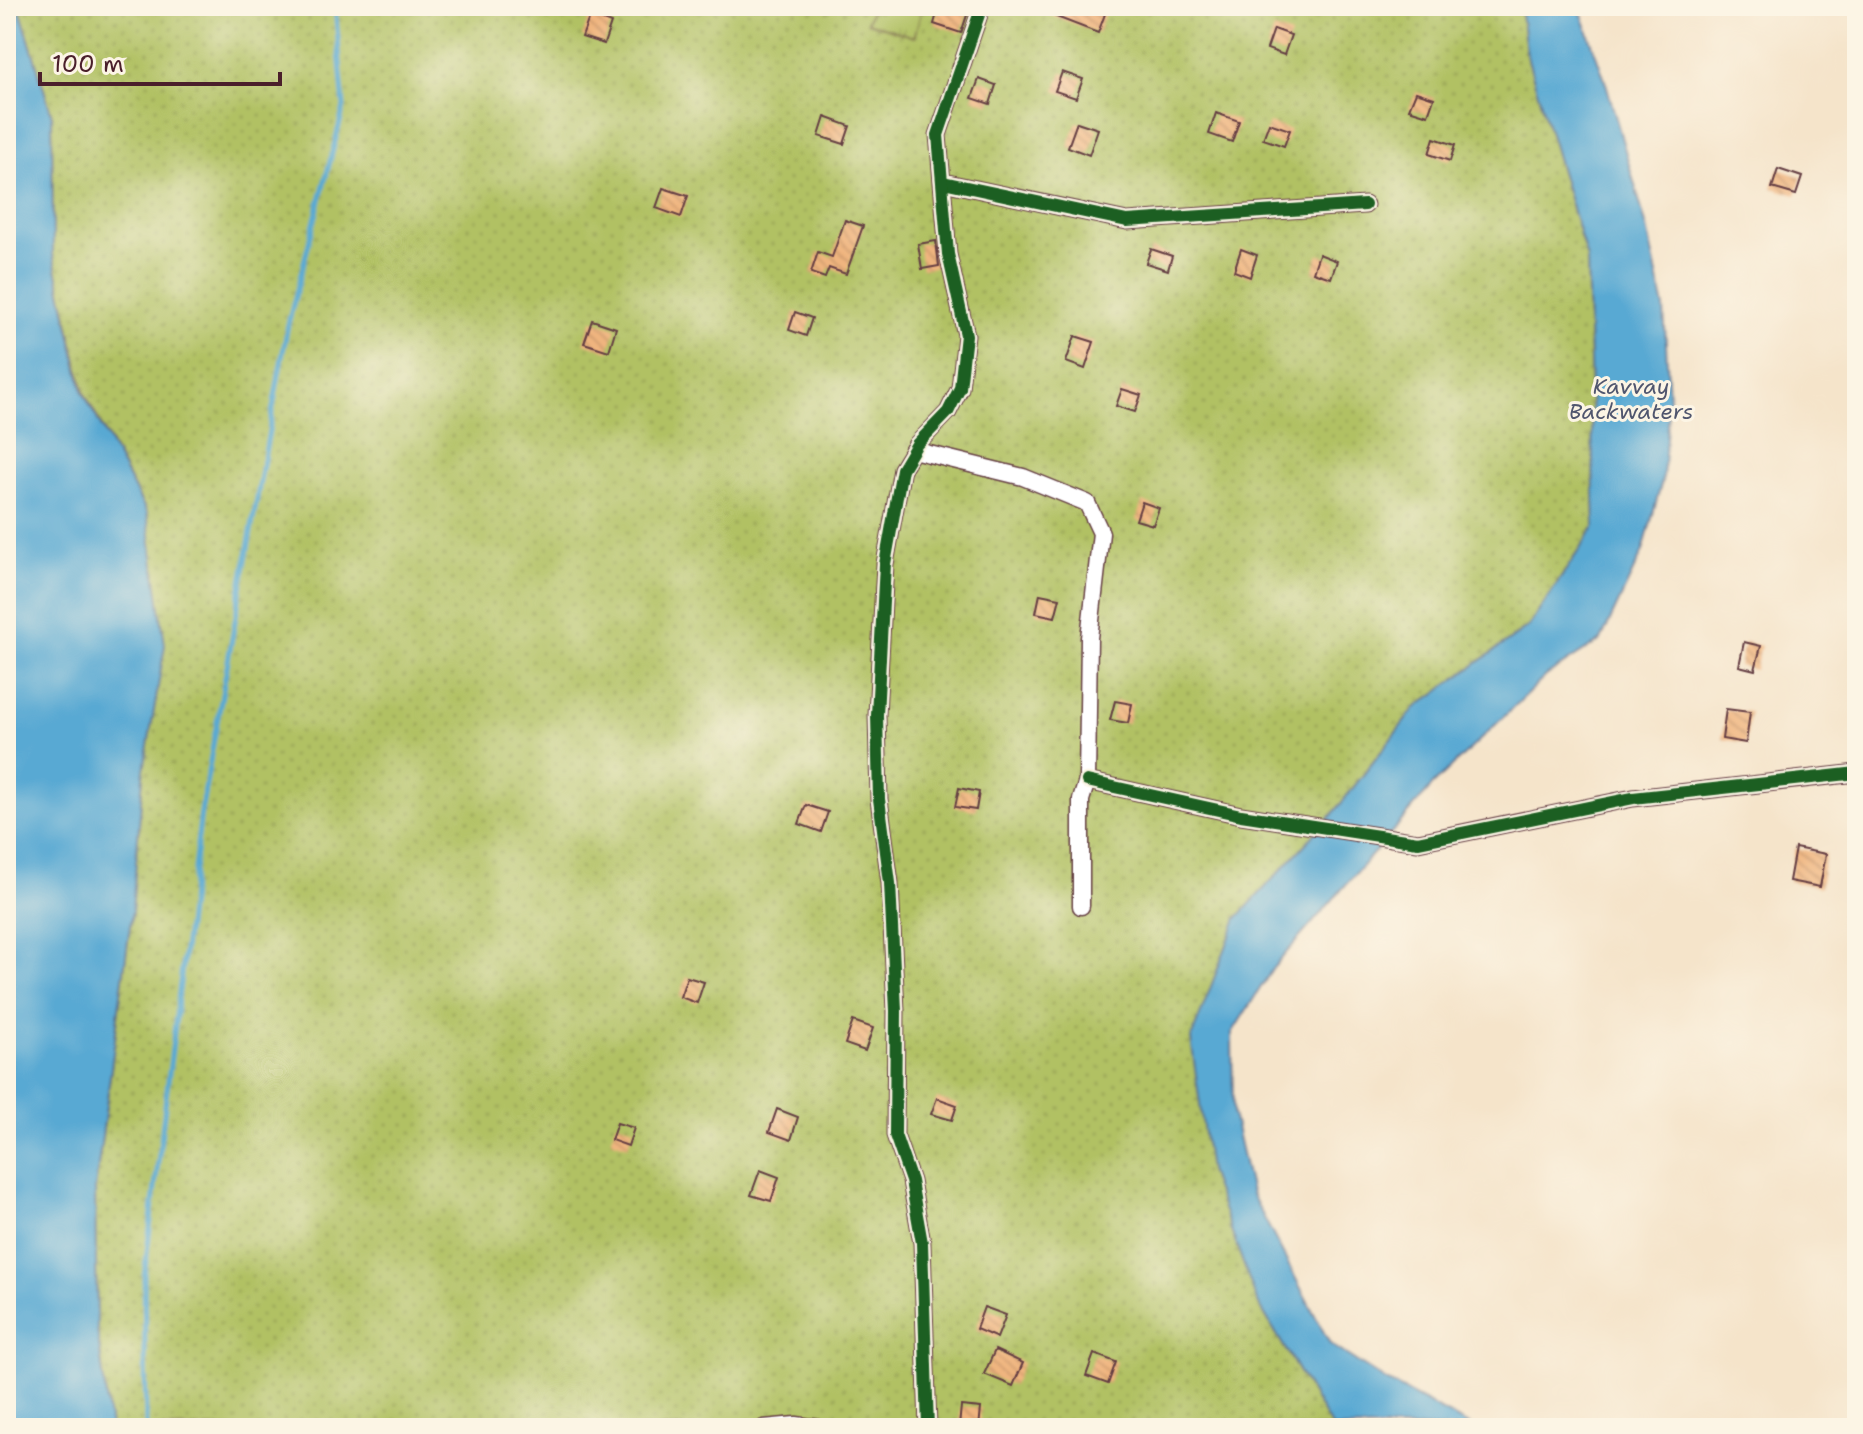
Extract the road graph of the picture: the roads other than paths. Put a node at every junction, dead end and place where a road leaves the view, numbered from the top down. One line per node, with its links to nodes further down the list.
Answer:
1 (982, 6): 2 (street)
2 (943, 182): 3 (street); 4 (street)
3 (1365, 205)
4 (913, 450): 6 (street); 10 (street)
5 (1857, 773): 6 (street)
6 (1087, 781): 7 (street)
7 (1081, 906)
8 (764, 1428): 9 (street)
9 (819, 1428)
10 (928, 1428)

